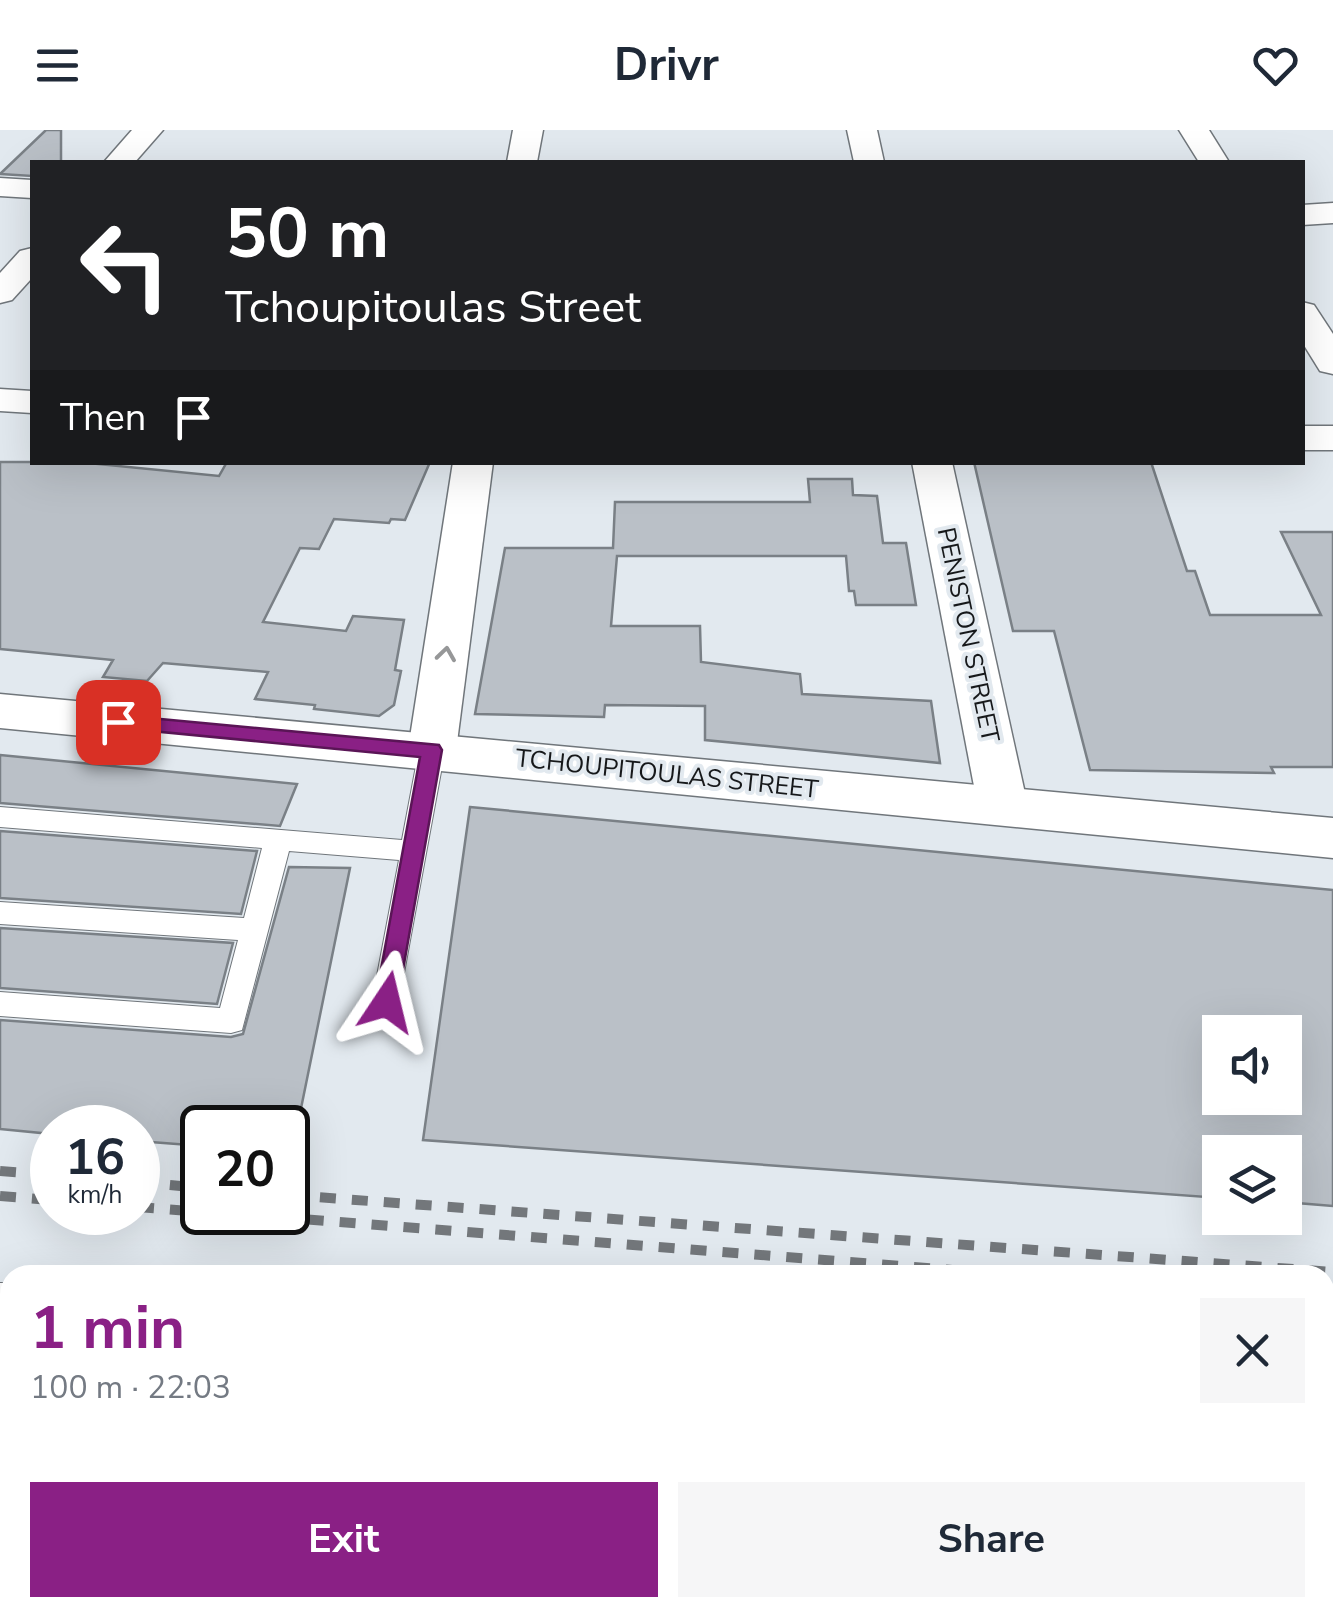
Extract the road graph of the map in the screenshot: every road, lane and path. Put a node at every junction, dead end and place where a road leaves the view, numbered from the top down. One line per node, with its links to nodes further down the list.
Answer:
1 (148, 130): 5 (street)
2 (528, 130): 6 (street)
3 (862, 130): 7 (street)
4 (1194, 130): 8 (street)
5 (121, 160)
6 (522, 160)
7 (869, 160)
8 (1213, 160)
9 (0, 186): 10 (street)
10 (30, 189)
11 (1333, 213): 12 (street)
12 (1305, 214)
13 (30, 260): 14 (street)
14 (0, 293)
15 (1305, 317): 16 (street)
16 (1333, 363)
17 (0, 400): 18 (street)
18 (30, 402)
19 (1305, 438): 20 (street)
20 (1333, 438)
21 (474, 465): 24 (street, one-way to 21)
22 (933, 465): 25 (street, PENISTON STREET)
23 (0, 711): 24 (street, TCHOUPITOULAS STREET)
24 (432, 750): 25 (street, TCHOUPITOULAS STREET); 29 (lane)
25 (1003, 807): 27 (street, TCHOUPITOULAS STREET)
26 (0, 817): 28 (lane)
27 (1333, 838)
28 (278, 840): 29 (lane); 31 (lane)
29 (414, 852): 32 (lane)
30 (0, 913): 31 (lane)
31 (255, 930): 33 (lane)
32 (387, 1002)
33 (0, 1004)

